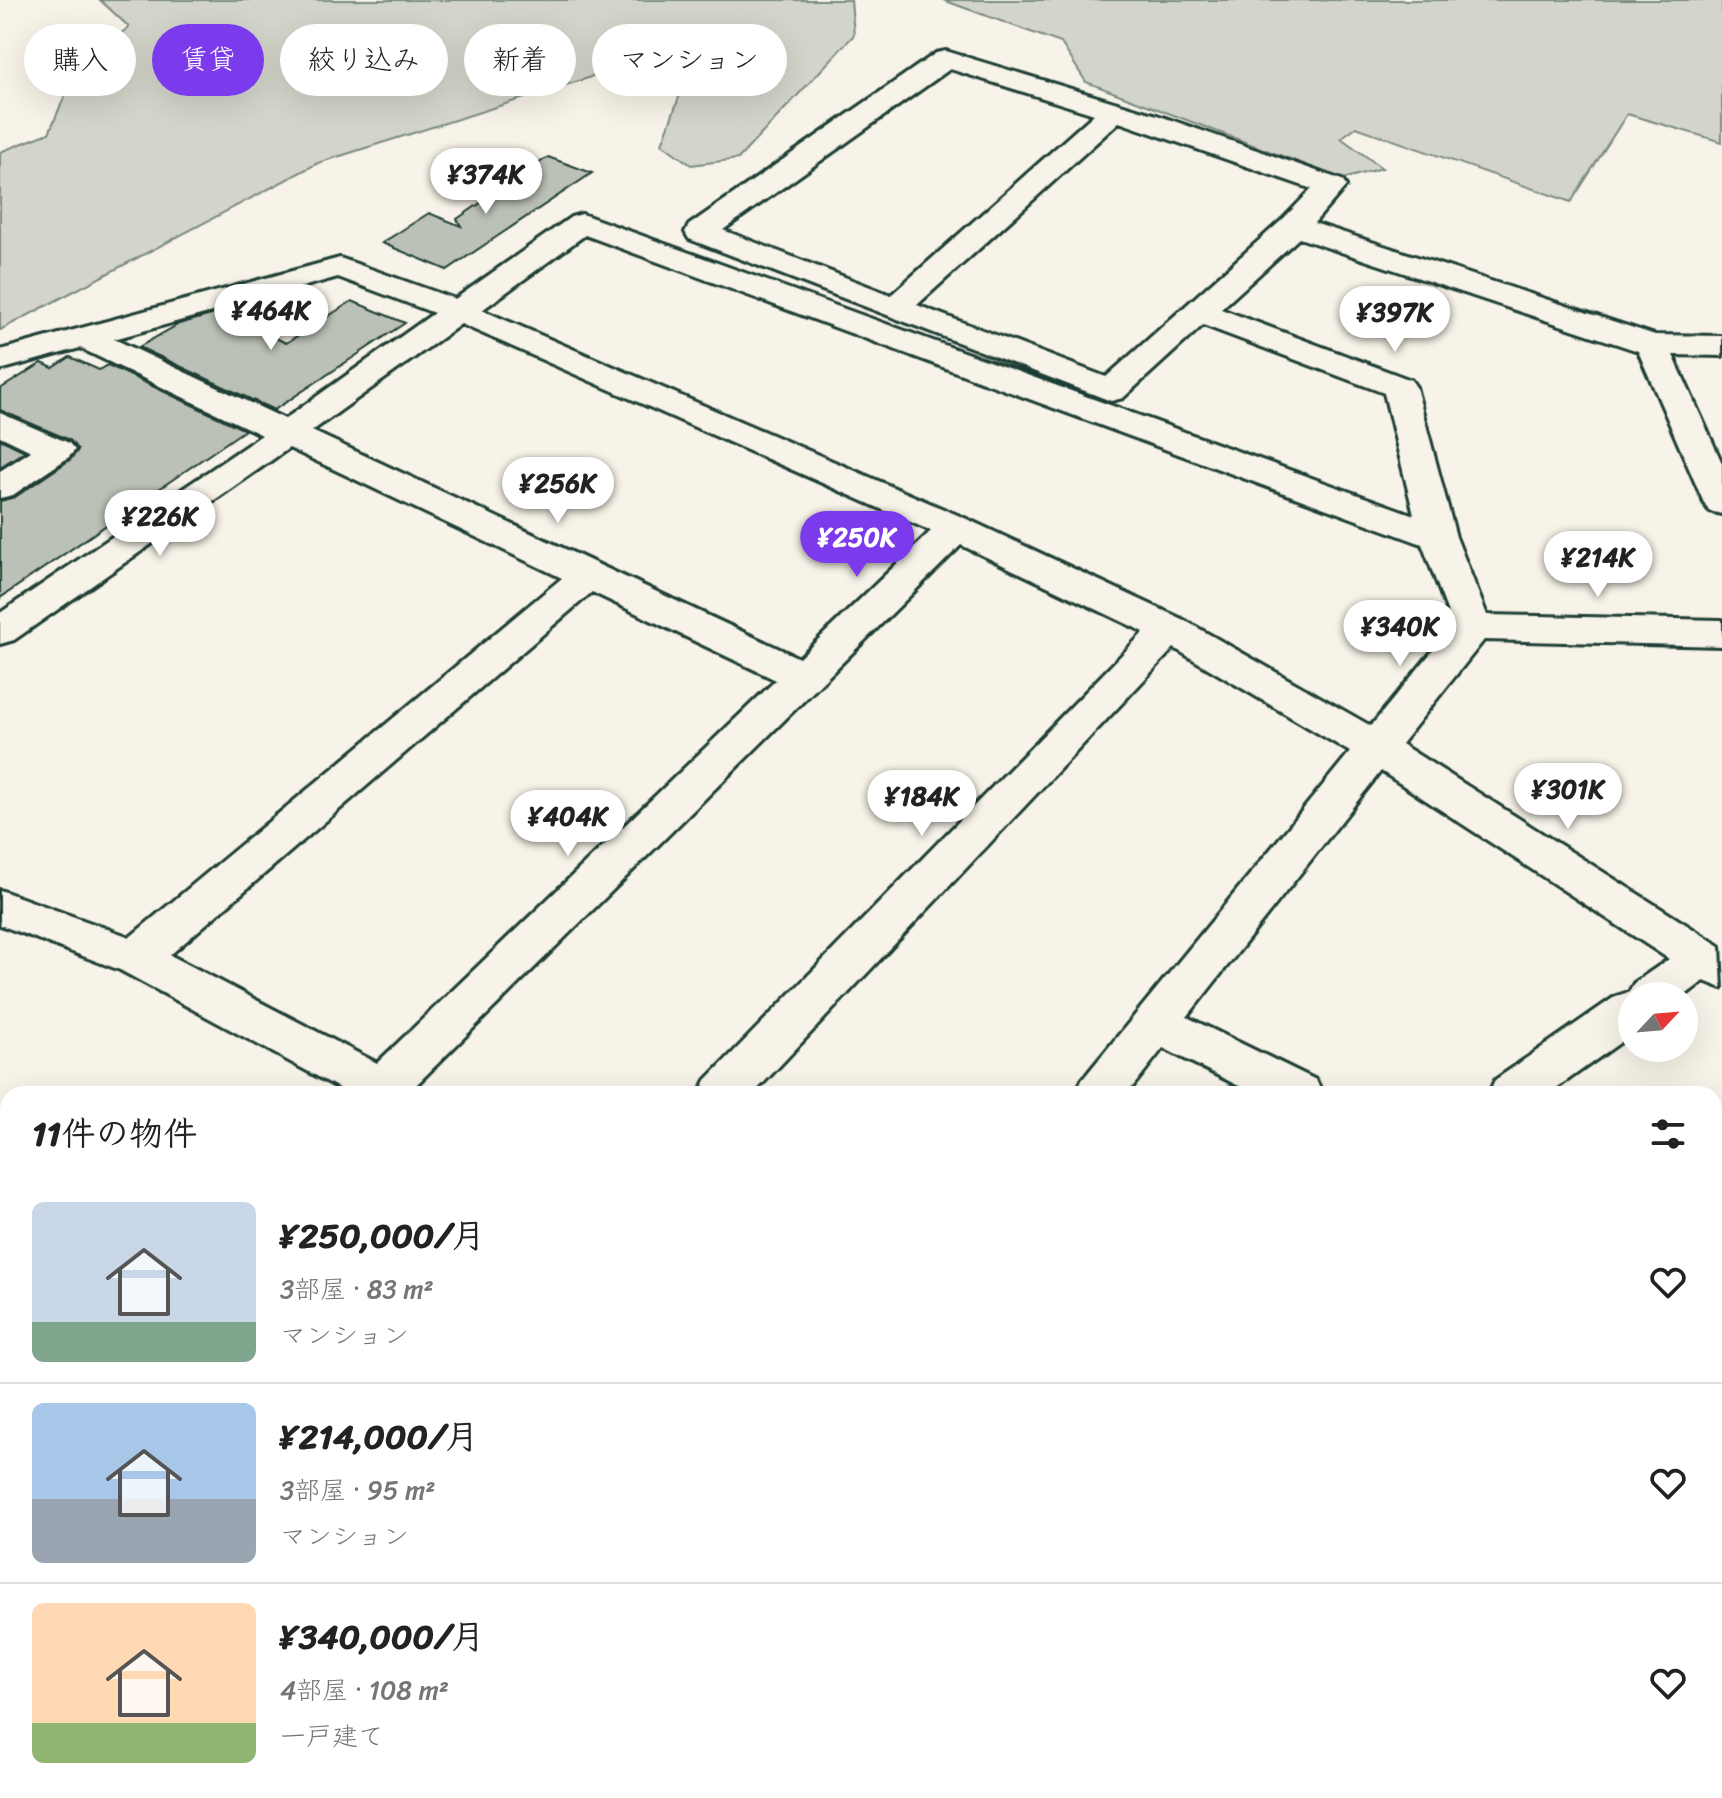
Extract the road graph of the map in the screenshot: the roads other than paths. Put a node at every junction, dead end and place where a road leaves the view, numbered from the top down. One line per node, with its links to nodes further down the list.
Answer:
1 (1113, 112): 2 (street); 3 (street); 3 (street)
2 (1294, 226): 5 (street); 7 (street)
3 (895, 308): 5 (street)
4 (460, 312): 6 (street); 11 (street); 14 (street); 15 (street)
5 (1199, 312): 15 (street)
6 (83, 337): 9 (street); 11 (street)
7 (1652, 345): 8 (street); 13 (street)
8 (1722, 346)
9 (0, 360)
10 (0, 423): 12 (street)
11 (286, 434): 16 (street); 19 (street)
12 (0, 487)
13 (1722, 503)
14 (956, 528): 18 (street); 21 (street)
15 (1438, 537): 17 (street)
16 (590, 574): 21 (street); 24 (street)
17 (1473, 627): 20 (street); 22 (street)
18 (1170, 629): 22 (street); 31 (street)
19 (0, 631)
20 (1722, 633)
21 (802, 676): 30 (street)
22 (1378, 749): 25 (street); 28 (street)
23 (0, 907): 24 (street)
24 (136, 958): 29 (street)
25 (1713, 964): 26 (street)
26 (1678, 982)
27 (1618, 1019): 34 (street)
28 (1156, 1023): 32 (street); 33 (street)
29 (379, 1086)
30 (393, 1086)
31 (731, 1086)
32 (1105, 1086)
33 (1283, 1086)
34 (1523, 1086)

